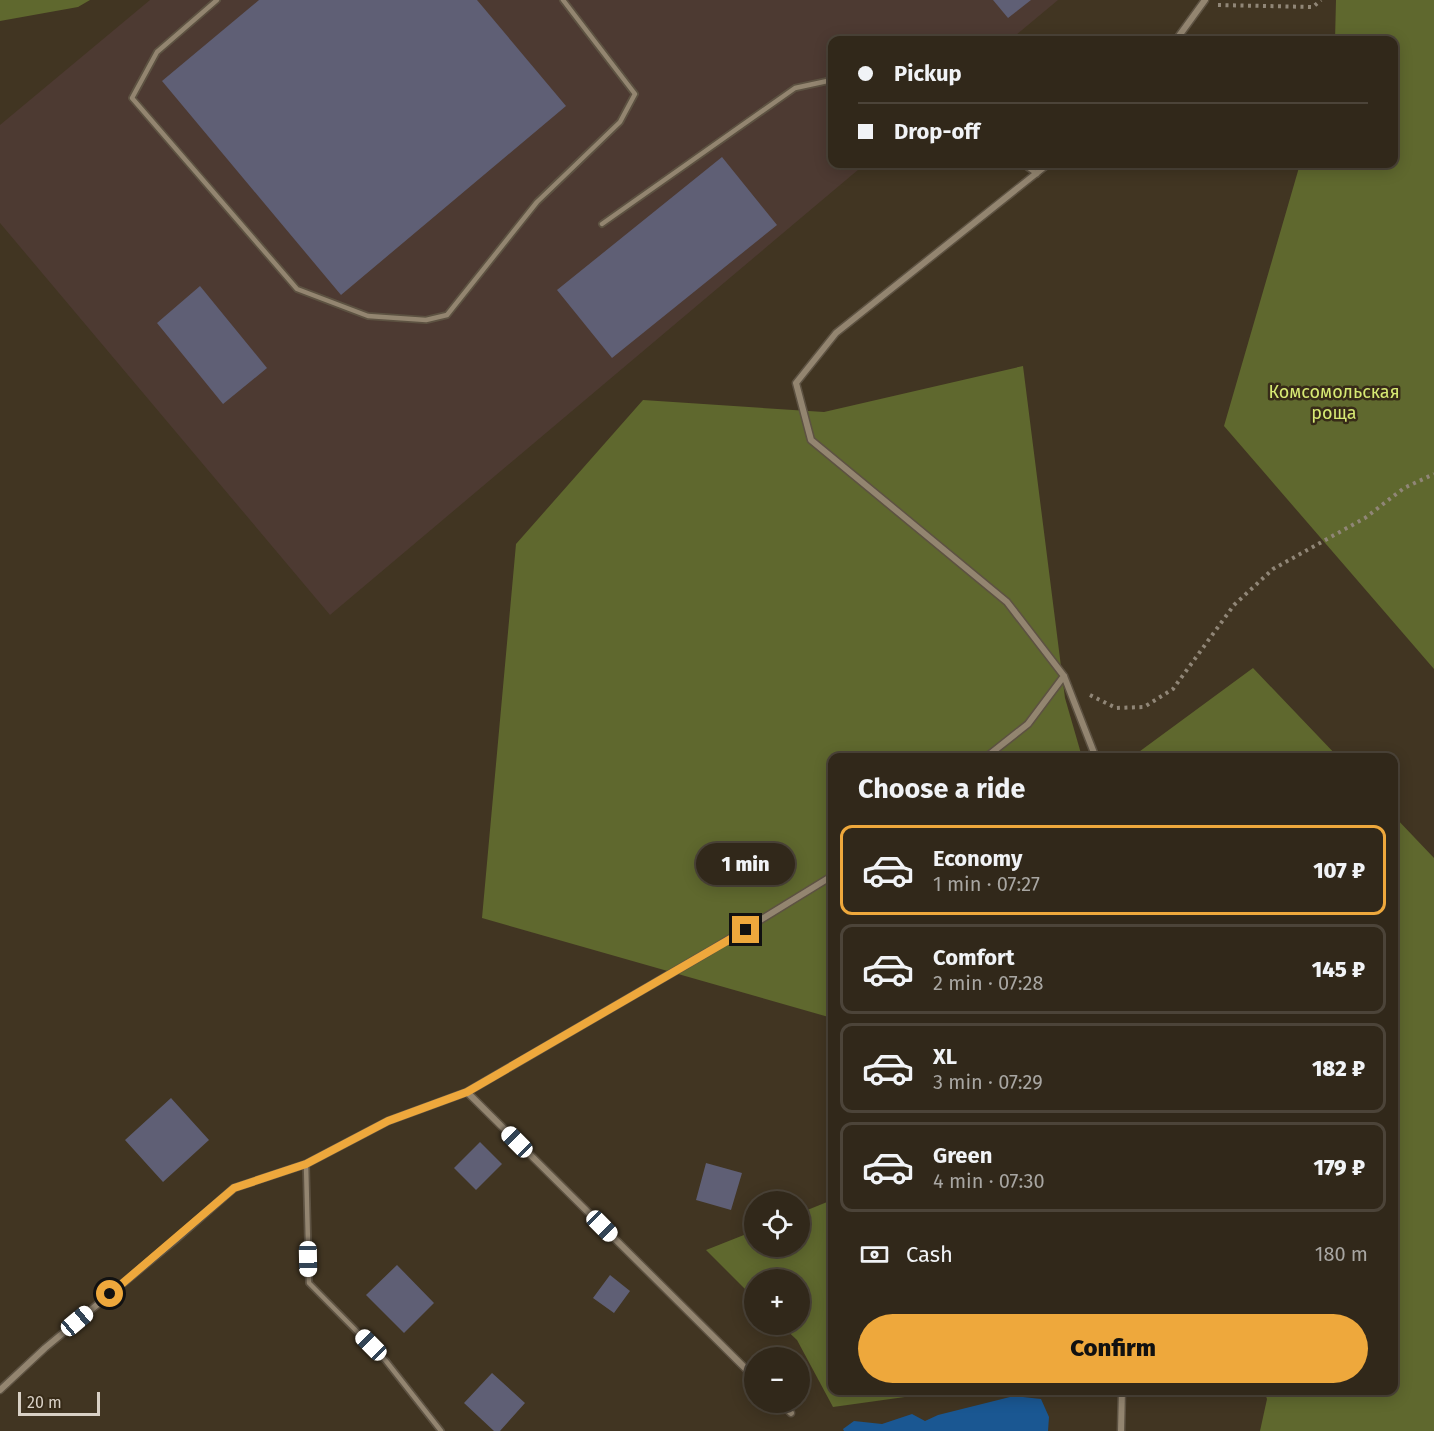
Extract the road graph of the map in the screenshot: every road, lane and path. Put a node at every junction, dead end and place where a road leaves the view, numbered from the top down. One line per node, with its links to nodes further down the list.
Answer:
1 (217, 0): 2 (lane)
2 (563, 0)
3 (1321, 0): 4 (path)
4 (1204, 2): 5 (street)
5 (1179, 36)
6 (828, 81): 10 (lane)
7 (1029, 168): 9 (lane)
8 (1044, 168): 9 (street)
9 (1037, 174): 12 (street)
10 (602, 224)
11 (1434, 474): 13 (path)
12 (1064, 676): 13 (street); 14 (street)
13 (1068, 684): 15 (street)
14 (991, 753)
15 (1094, 753)
16 (828, 878): 17 (street)
17 (467, 1092): 18 (street); 19 (street)
18 (306, 1164): 20 (street); 22 (lane)
19 (744, 1367)
20 (0, 1390)
21 (1122, 1395): 23 (street)
22 (441, 1431)
23 (1121, 1431)

